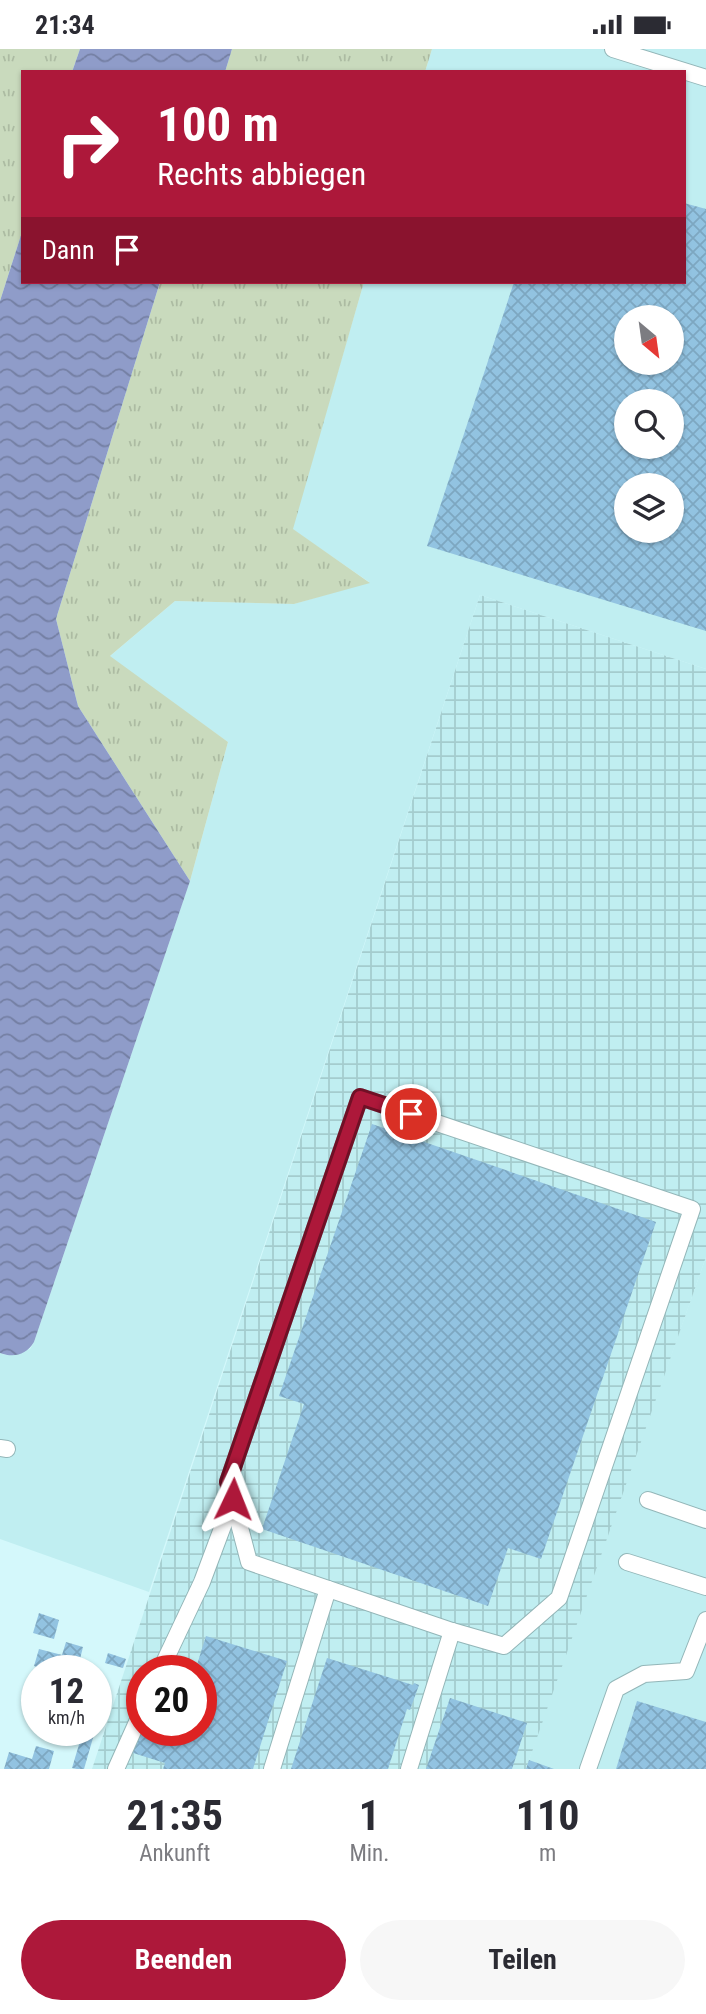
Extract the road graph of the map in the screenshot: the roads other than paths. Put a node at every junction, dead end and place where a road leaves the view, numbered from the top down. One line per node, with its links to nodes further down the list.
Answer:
1 (614, 49): 2 (lane)
2 (681, 70)
3 (686, 72): 4 (lane)
4 (706, 78)
5 (233, 1499): 10 (lane); 12 (lane); 13 (lane)
6 (649, 1500): 7 (lane)
7 (706, 1520)
8 (627, 1562): 9 (lane)
9 (706, 1587)
10 (328, 1589): 12 (lane); 16 (lane)
11 (706, 1620): 18 (lane)
12 (452, 1631): 17 (lane)
13 (168, 1655)
14 (126, 1746): 15 (lane)
15 (116, 1769)
16 (272, 1769)
17 (410, 1769)
18 (588, 1769)

